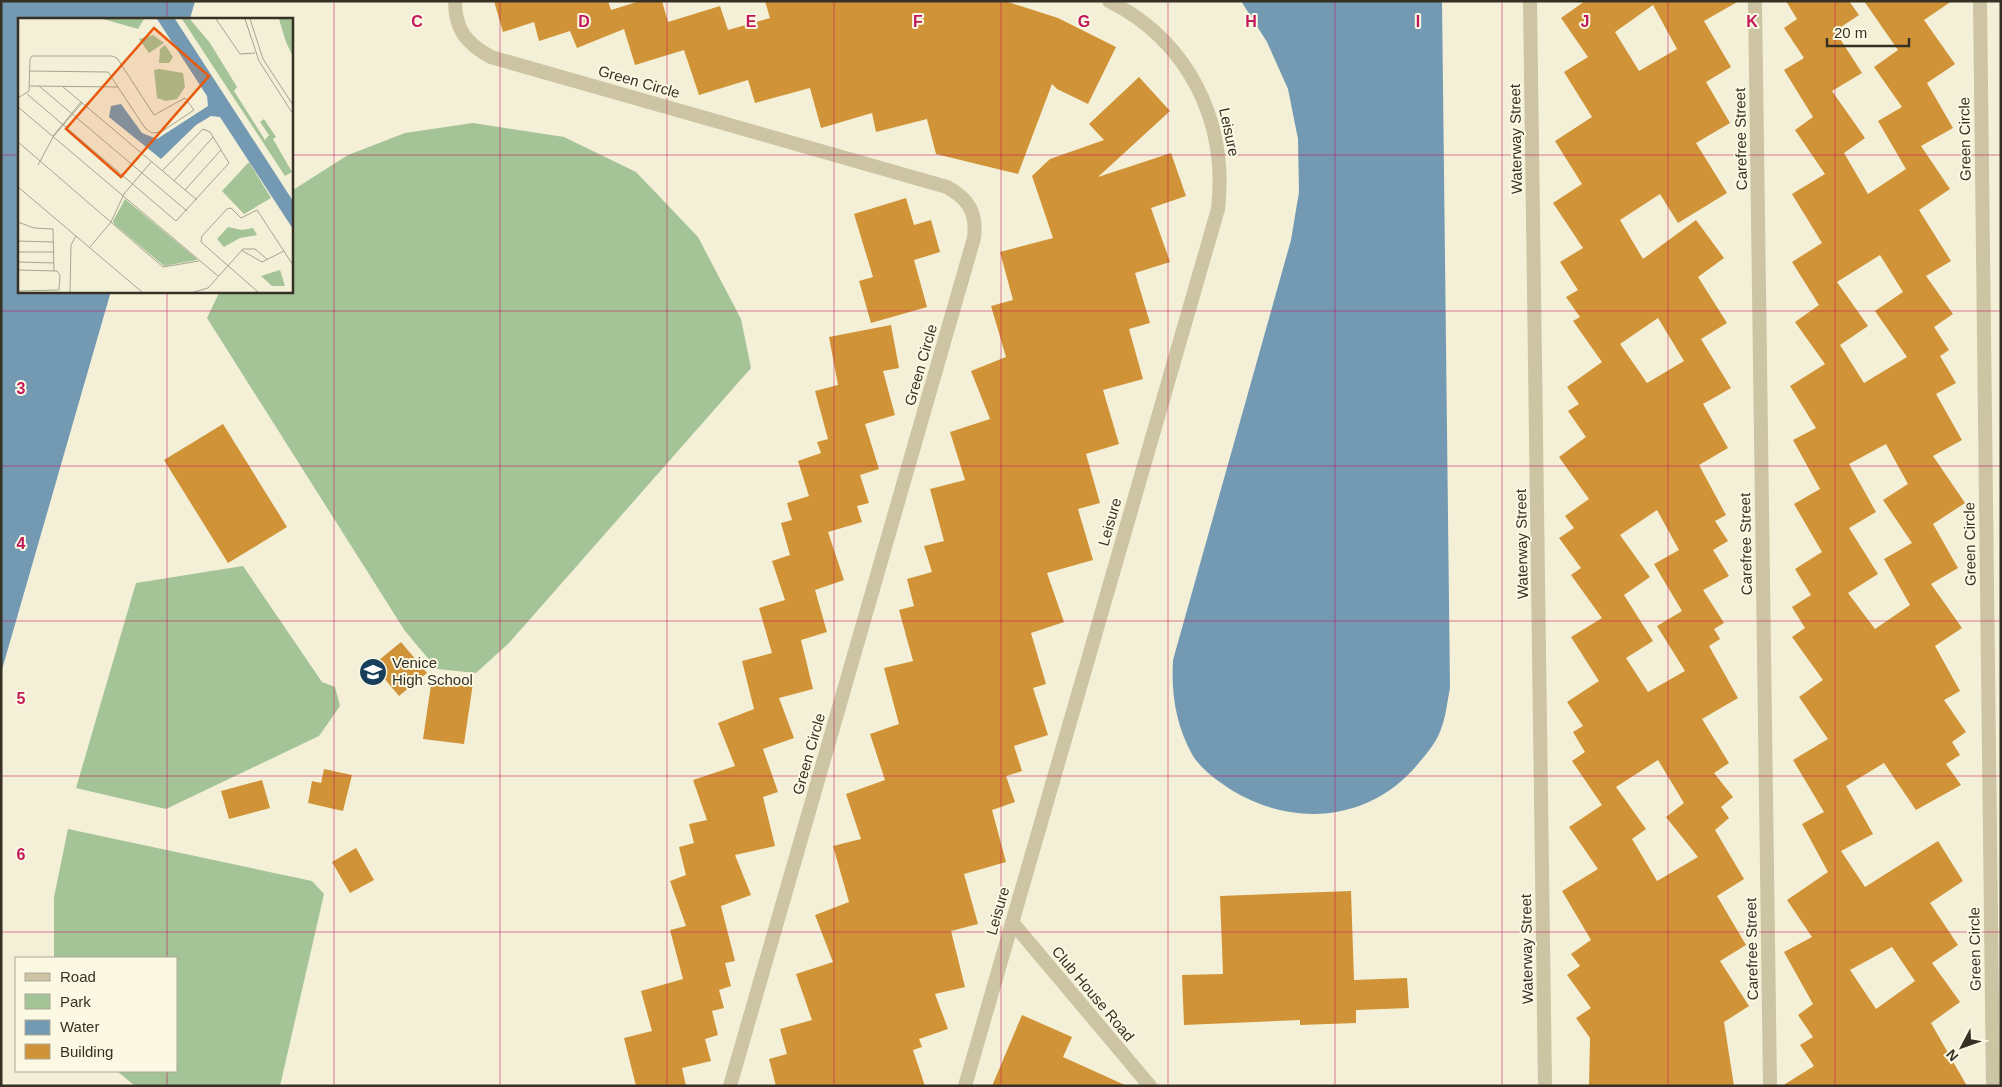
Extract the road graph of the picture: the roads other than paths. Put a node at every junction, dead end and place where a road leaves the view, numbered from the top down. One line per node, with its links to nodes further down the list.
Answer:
1 (455, 1): 7 (street, Green Circle)
2 (1109, 1): 6 (street, Leisure)
3 (1530, 1): 10 (street, Waterway Street)
4 (1755, 1): 11 (street, Carefree Street)
5 (1980, 1): 12 (street, Green Circle)
6 (1012, 922): 8 (street, Leisure); 9 (street, Club House Road)
7 (730, 1086)
8 (966, 1086)
9 (1150, 1086)
10 (1545, 1086)
11 (1770, 1086)
12 (1993, 1086)

